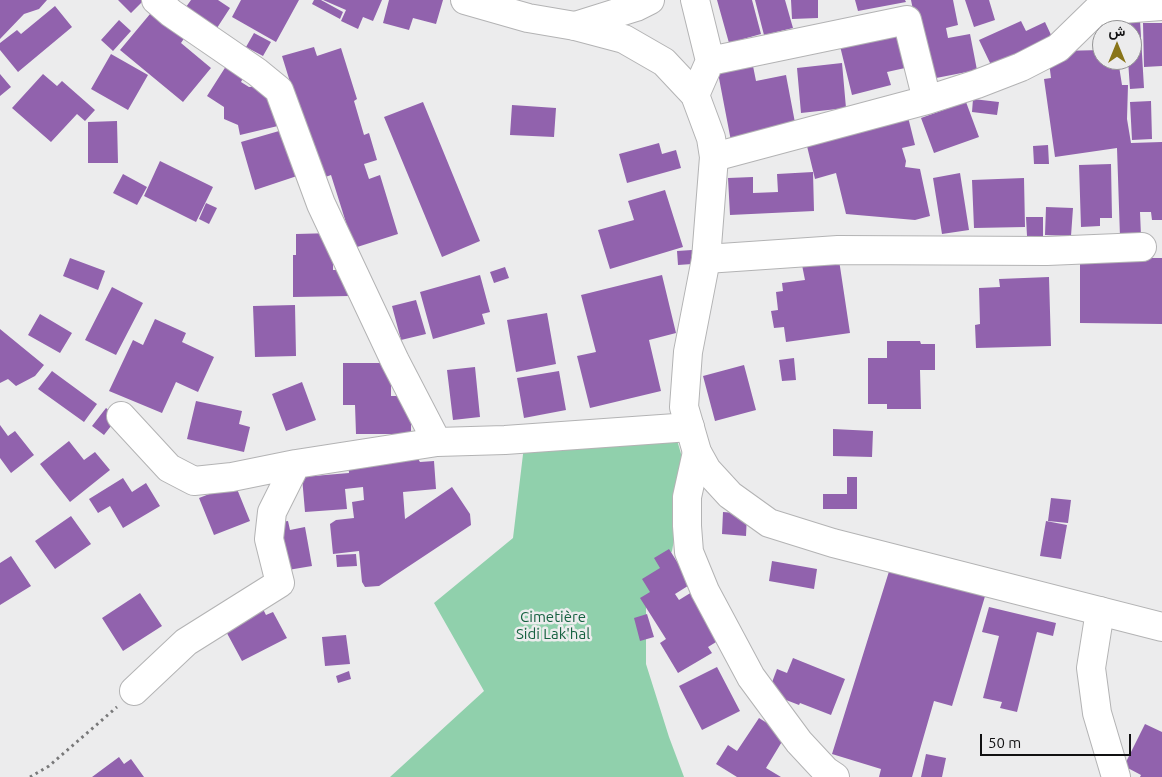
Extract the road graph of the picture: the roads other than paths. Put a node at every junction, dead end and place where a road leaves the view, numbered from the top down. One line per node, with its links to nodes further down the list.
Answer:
1 (156, 0): 15 (street)
2 (465, 0): 6 (street)
3 (650, 0): 6 (street)
4 (695, 0): 7 (street)
5 (1162, 6): 9 (street)
6 (575, 26): 8 (street)
7 (710, 61): 8 (street); 9 (street)
8 (695, 95): 10 (street)
9 (927, 100): 10 (street)
10 (714, 157): 12 (street)
11 (1142, 247): 12 (street)
12 (706, 259): 14 (street)
13 (121, 416): 16 (street)
14 (694, 440): 15 (street); 17 (street); 20 (street)
15 (437, 442): 16 (street)
16 (296, 464): 19 (street)
17 (1100, 611): 18 (street); 21 (street)
18 (1162, 627)
19 (134, 691)
20 (835, 777)
21 (1116, 777)

